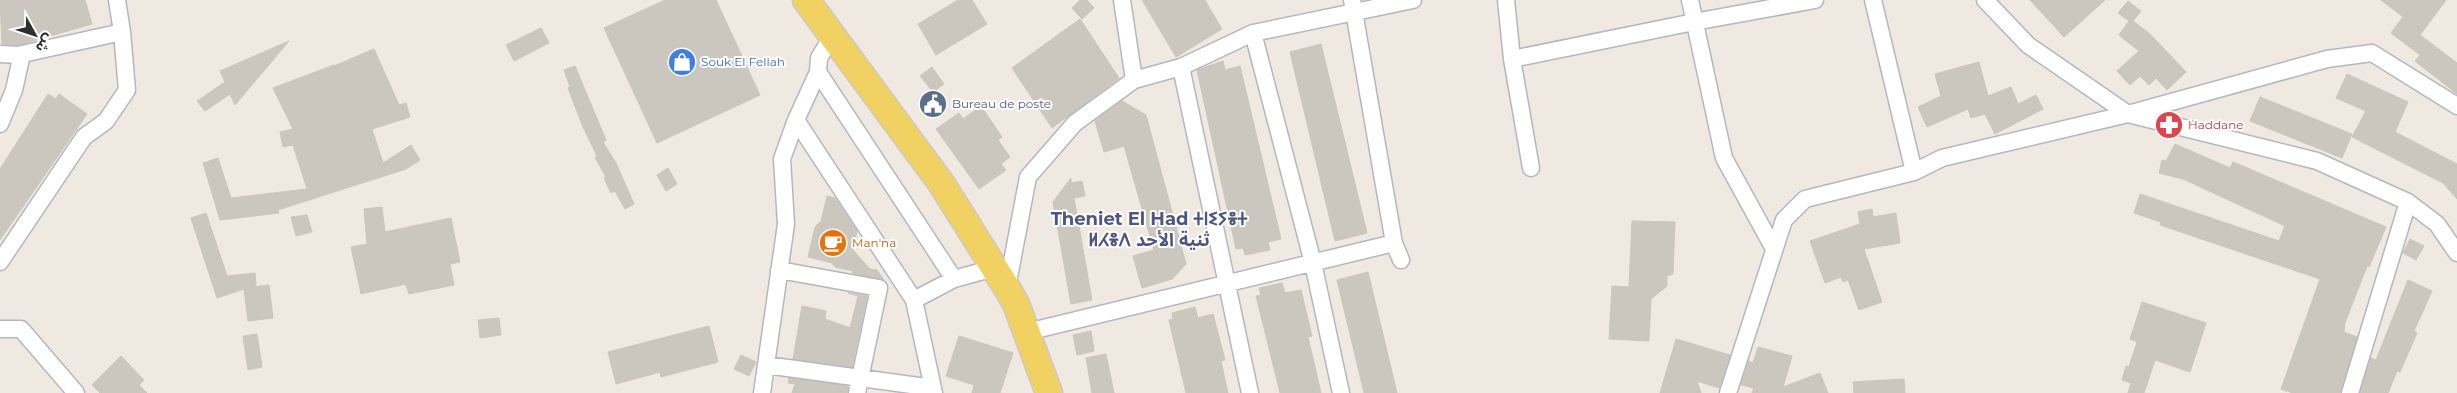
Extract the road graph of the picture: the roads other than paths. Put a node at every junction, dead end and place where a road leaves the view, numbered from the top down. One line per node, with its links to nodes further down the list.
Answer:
1 (117, 0): 12 (street)
2 (806, 0): 14 (main road)
3 (1122, 0): 20 (street)
4 (1412, 0): 10 (street)
5 (1506, 0): 17 (street)
6 (1690, 0): 11 (street)
7 (1815, 0): 11 (street)
8 (1873, 0): 26 (street)
9 (1985, 0): 22 (street)
10 (1352, 6): 13 (street); 28 (street)
11 (1694, 22): 17 (street); 29 (street)
12 (122, 32): 16 (street); 32 (street)
13 (1254, 33): 18 (street); 33 (street)
14 (833, 35): 19 (street); 35 (main road)
15 (0, 54): 16 (street)
16 (22, 54): 24 (street)
17 (1512, 59): 25 (street)
18 (1181, 67): 20 (street); 37 (street)
19 (818, 72): 23 (street); 36 (street)
20 (1134, 80): 35 (street)
21 (2457, 106): 22 (street)
22 (2128, 114): 26 (street); 27 (street)
23 (796, 120): 34 (street); 38 (street)
24 (0, 124)
25 (1531, 168)
26 (1914, 172): 29 (street)
27 (2408, 202): 30 (street); 50 (street)
28 (1394, 243): 31 (street); 33 (street)
29 (1774, 249): 49 (street)
30 (2457, 253)
31 (1401, 260)
32 (0, 262)
33 (1313, 263): 37 (street); 48 (street)
34 (779, 270): 41 (street); 42 (street)
35 (1000, 278): 36 (street); 40 (main road)
36 (954, 279): 38 (street)
37 (1227, 284): 40 (street); 47 (street)
38 (914, 300): 43 (street)
39 (0, 329): 44 (street)
40 (1027, 332): 46 (main road)
41 (766, 365): 42 (street); 45 (street)
42 (859, 385): 43 (street)
43 (933, 391)
44 (76, 393)
45 (762, 393)
46 (1049, 393)
47 (1250, 393)
48 (1341, 393)
49 (1728, 393)
50 (2350, 393)

